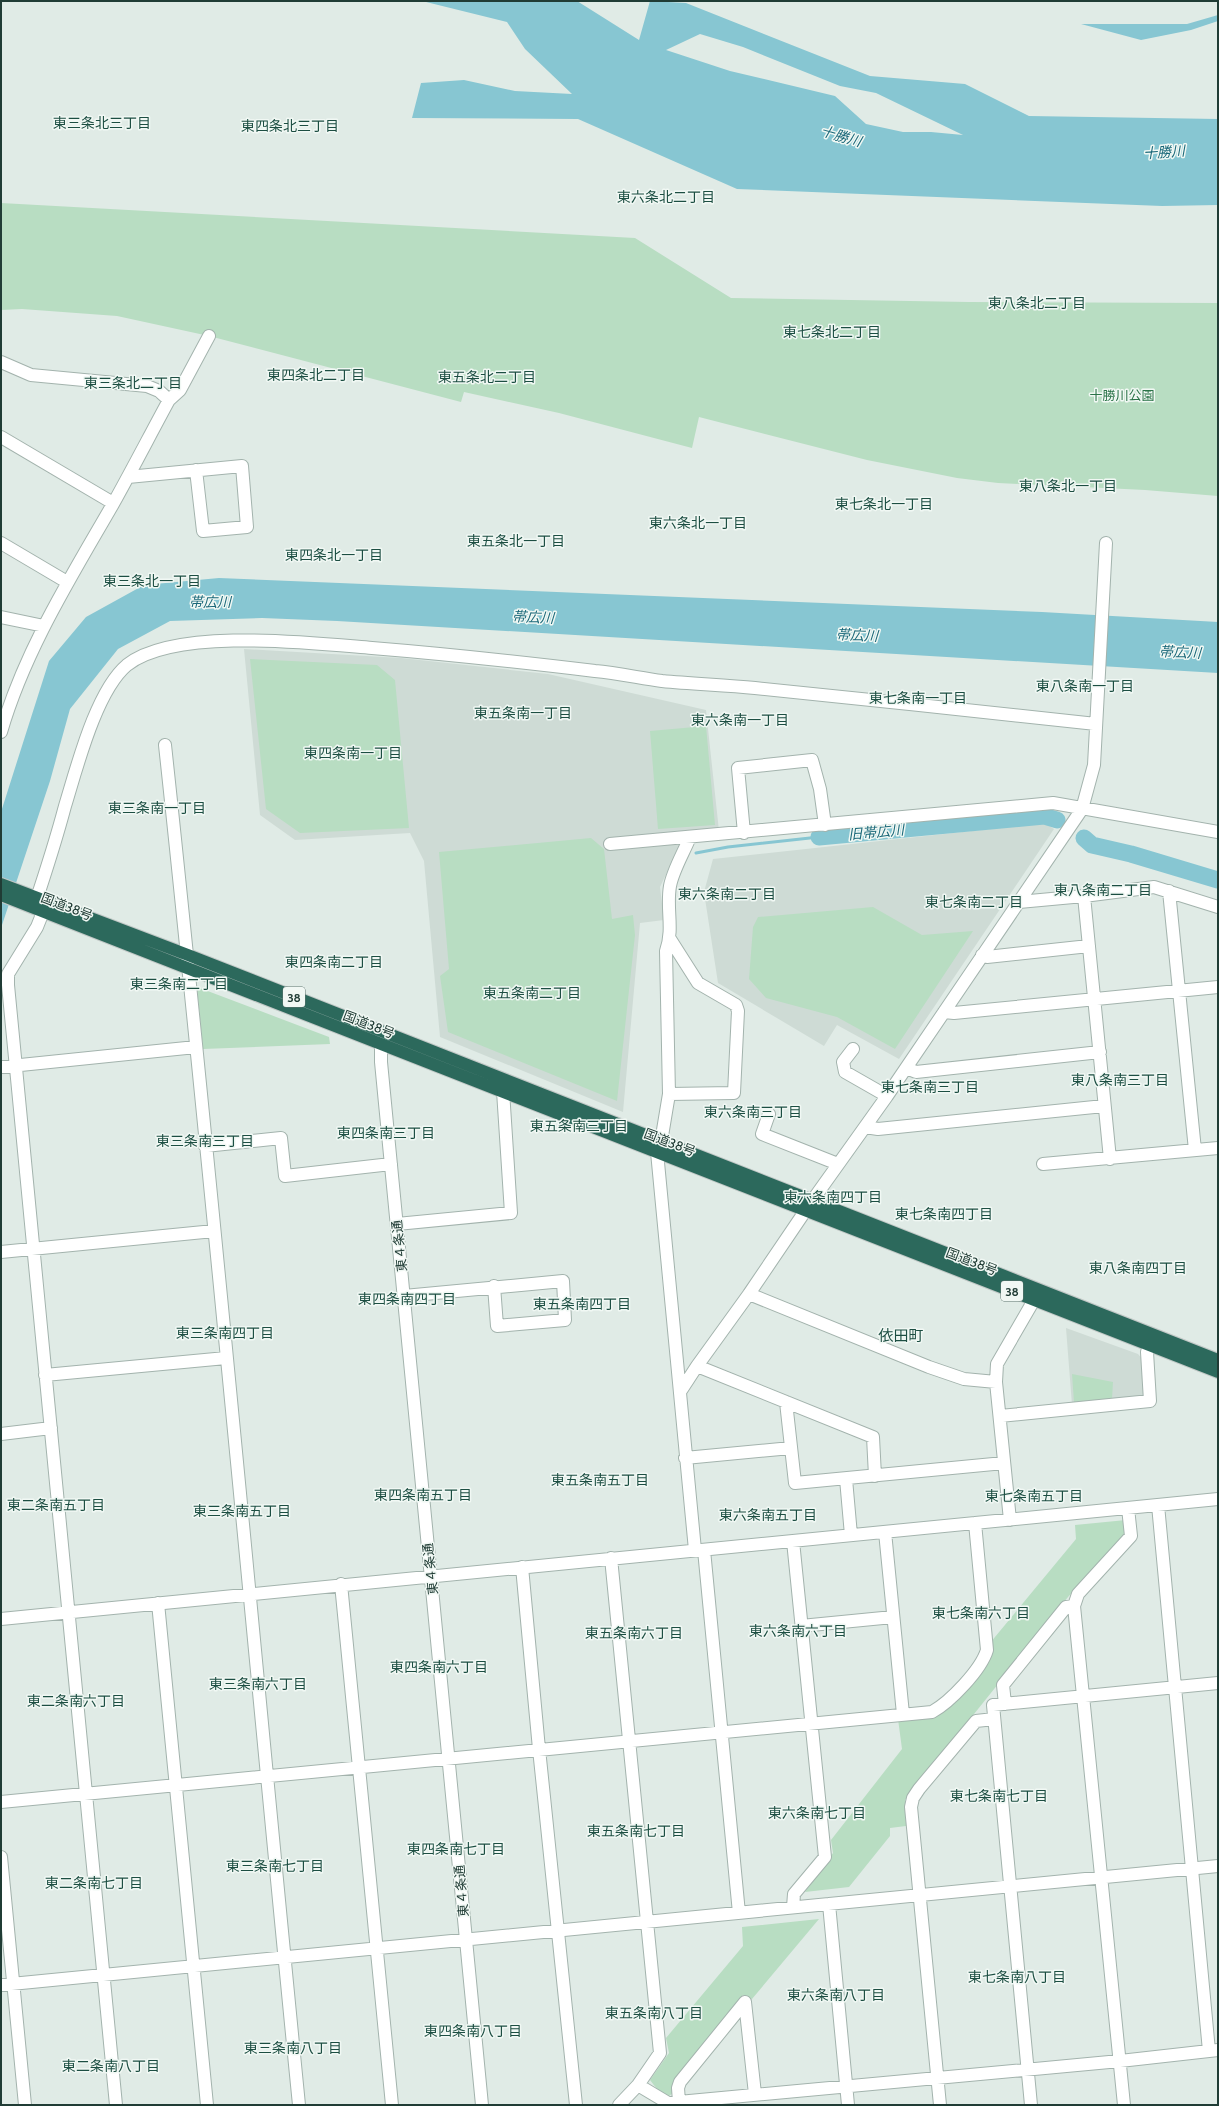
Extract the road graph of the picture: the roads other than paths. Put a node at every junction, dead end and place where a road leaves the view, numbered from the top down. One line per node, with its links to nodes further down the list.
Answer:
1 (209, 336): 3 (street)
2 (1, 362): 3 (street)
3 (168, 400): 6 (street)
4 (1, 437): 7 (street)
5 (196, 470): 5 (street); 6 (street)
6 (128, 476): 7 (street)
7 (113, 503): 10 (street)
8 (1, 543): 10 (street)
9 (1106, 543): 13 (street)
10 (67, 582): 12 (street)
11 (1, 617): 12 (street)
12 (44, 626): 14 (street)
13 (1096, 721): 16 (street); 28 (street)
14 (1, 732)
15 (165, 746): 32 (street)
16 (1082, 809): 17 (street); 18 (street); 27 (street)
17 (825, 825): 19 (street); 19 (street)
18 (1218, 832)
19 (744, 833): 20 (street)
20 (690, 837): 21 (street); 30 (street)
21 (610, 844)
22 (1, 884): 25 (highway, 国道38号 / 38)
23 (1169, 890): 26 (street); 29 (street); 36 (street)
24 (1, 895): 25 (highway, 国道38号 / 38)
25 (14, 895): 28 (highway, 国道38号 / 38)
26 (1084, 896): 27 (street); 31 (street)
27 (1019, 902): 33 (street)
28 (40, 905): 32 (highway, 国道38号 / 38); 34 (highway, 国道38号 / 38); 43 (street)
29 (1218, 907)
30 (670, 938): 47 (street); 47 (street)
31 (1089, 946): 33 (street); 37 (street)
32 (188, 955): 34 (street); 39 (highway, 国道38号 / 38)
33 (982, 955): 38 (street)
34 (189, 968): 39 (highway, 国道38号 / 38); 40 (street)
35 (1218, 987): 36 (street)
36 (1179, 991): 37 (street); 55 (street)
37 (1095, 999): 38 (street); 42 (street)
38 (944, 1012): 45 (street)
39 (383, 1038): 46 (highway, 国道38号 / 38); 53 (highway, 国道38号 / 38); 57 (street, 東４条通)
40 (196, 1047): 43 (street); 52 (street)
41 (853, 1049): 48 (street)
42 (1100, 1052): 45 (street); 49 (street)
43 (14, 1066): 44 (street); 63 (street)
44 (1, 1067)
45 (906, 1068): 48 (street)
46 (503, 1091): 53 (highway, 国道38号 / 38); 61 (street)
47 (669, 1094): 53 (street)
48 (887, 1096): 51 (street)
49 (1104, 1106): 51 (street); 56 (street)
50 (769, 1114): 58 (street)
51 (865, 1127): 58 (street)
52 (205, 1146): 57 (street); 62 (street)
53 (659, 1147): 60 (highway, 国道38号 / 38); 76 (street)
54 (1218, 1148): 55 (street)
55 (1195, 1150): 56 (street)
56 (1110, 1158): 59 (street)
57 (391, 1164): 61 (street, 東４条通)
58 (838, 1164): 60 (street)
59 (1043, 1164)
60 (809, 1205): 66 (street); 68 (highway, 国道38号 / 38); 71 (highway, 国道38号 / 38)
61 (397, 1224): 67 (street, 東４条通)
62 (214, 1231): 63 (street); 70 (street)
63 (33, 1249): 64 (street); 74 (street)
64 (1, 1252)
65 (494, 1286): 65 (street); 67 (street)
66 (749, 1294): 72 (street); 75 (street)
67 (404, 1296): 97 (street, 東４条通)
68 (1034, 1300): 69 (highway, 国道38号 / 38); 75 (street)
69 (1150, 1346): 73 (highway, 国道38号 / 38); 78 (street)
70 (226, 1358): 74 (street); 99 (street)
71 (1218, 1360)
72 (697, 1366): 76 (street); 77 (street)
73 (1218, 1372)
74 (46, 1375): 79 (street)
75 (996, 1382): 78 (street)
76 (680, 1392): 82 (street)
77 (786, 1402): 81 (street); 84 (street)
78 (1000, 1416): 83 (street)
79 (50, 1428): 80 (street); 102 (street)
80 (1, 1434)
81 (791, 1448): 82 (street); 85 (street)
82 (685, 1458): 94 (street)
83 (1004, 1463): 84 (street); 89 (street)
84 (875, 1476): 85 (street)
85 (846, 1479): 92 (street)
86 (1218, 1499): 87 (street)
87 (1158, 1505): 88 (street); 107 (street)
88 (1128, 1508): 89 (street); 101 (street)
89 (1010, 1520): 90 (street)
90 (975, 1523): 91 (street); 110 (street)
91 (885, 1532): 92 (street); 103 (street)
92 (851, 1535): 93 (street)
93 (793, 1541): 94 (street); 105 (street)
94 (699, 1550): 95 (street); 113 (street)
95 (611, 1558): 96 (street); 114 (street)
96 (522, 1567): 97 (street); 115 (street)
97 (431, 1576): 98 (street); 116 (street, 東４条通)
98 (341, 1584): 99 (street); 117 (street)
99 (249, 1593): 100 (street); 118 (street)
100 (158, 1603): 102 (street); 119 (street)
101 (1074, 1606): 108 (street); 109 (street)
102 (68, 1612): 104 (street); 120 (street)
103 (893, 1617): 105 (street); 110 (street)
104 (1, 1619)
105 (802, 1626): 112 (street)
106 (1218, 1683): 107 (street)
107 (1174, 1688): 108 (street); 124 (street)
108 (1083, 1696): 109 (street); 125 (street)
109 (1005, 1704): 111 (street)
110 (903, 1714): 112 (street)
111 (994, 1718): 126 (street); 127 (street)
112 (811, 1723): 113 (street); 129 (street)
113 (720, 1732): 114 (street); 130 (street)
114 (629, 1741): 115 (street); 131 (street)
115 (539, 1749): 116 (street); 132 (street)
116 (449, 1759): 117 (street); 133 (street, 東４条通)
117 (359, 1766): 118 (street); 134 (street)
118 (267, 1776): 119 (street); 135 (street)
119 (175, 1784): 120 (street); 136 (street)
120 (85, 1794): 121 (street); 137 (street)
121 (1, 1802)
122 (1, 1857): 138 (street)
123 (1218, 1866): 124 (street)
124 (1191, 1869): 125 (street); 140 (street)
125 (1101, 1878): 126 (street); 141 (street)
126 (1011, 1886): 127 (street); 142 (street)
127 (919, 1895): 128 (street); 143 (street)
128 (829, 1904): 129 (street); 145 (street)
129 (793, 1908): 130 (street)
130 (739, 1913): 131 (street)
131 (647, 1922): 132 (street); 144 (street)
132 (559, 1932): 133 (street); 154 (street)
133 (466, 1941): 134 (street); 153 (street, 東４条通)
134 (377, 1949): 135 (street); 152 (street)
135 (284, 1958): 136 (street); 151 (street)
136 (194, 1967): 137 (street); 150 (street)
137 (104, 1975): 138 (street); 149 (street)
138 (14, 1984): 139 (street); 148 (street)
139 (1, 1985)
140 (1214, 2050): 141 (street)
141 (1120, 2061): 142 (street); 159 (street)
142 (1027, 2070): 143 (street); 158 (street)
143 (937, 2078): 145 (street); 157 (street)
144 (638, 2085): 147 (street); 155 (street)
145 (846, 2086): 146 (street); 156 (street)
146 (755, 2094): 147 (street); 147 (street)
147 (672, 2103)
148 (25, 2105)
149 (116, 2105)
150 (207, 2105)
151 (299, 2105)
152 (392, 2105)
153 (482, 2105)
154 (576, 2105)
155 (619, 2105)
156 (848, 2105)
157 (940, 2105)
158 (1031, 2105)
159 (1124, 2105)

